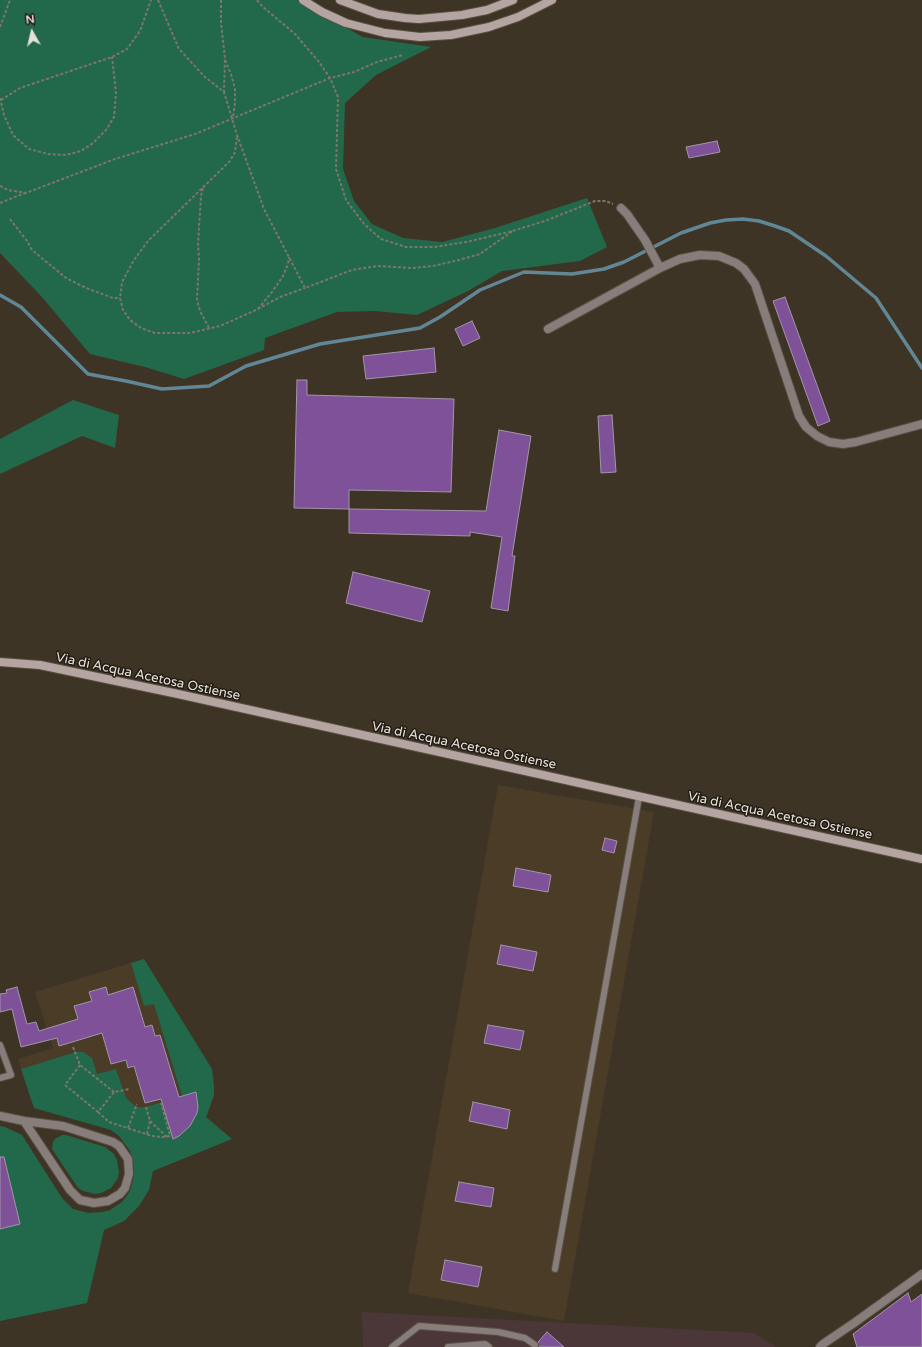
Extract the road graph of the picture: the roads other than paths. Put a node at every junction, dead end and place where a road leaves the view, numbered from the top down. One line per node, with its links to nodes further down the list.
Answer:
1 (303, 0): 4 (street)
2 (340, 0): 3 (street)
3 (513, 0)
4 (552, 0)
5 (621, 208): 6 (street)
6 (660, 268): 7 (street); 8 (street)
7 (548, 329)
8 (922, 424)
9 (0, 662): 10 (street, Via di Acqua Acetosa Ostiense)
10 (638, 797): 11 (street, Via di Acqua Acetosa Ostiense); 16 (lane)
11 (922, 859)
12 (0, 1045): 13 (lane)
13 (0, 1078)
14 (0, 1116): 15 (street)
15 (24, 1121): 15 (street)
16 (555, 1269)
17 (922, 1274): 22 (street)
18 (535, 1345): 19 (lane)
19 (392, 1347)
20 (448, 1347): 21 (lane)
21 (489, 1347)
22 (820, 1347)

